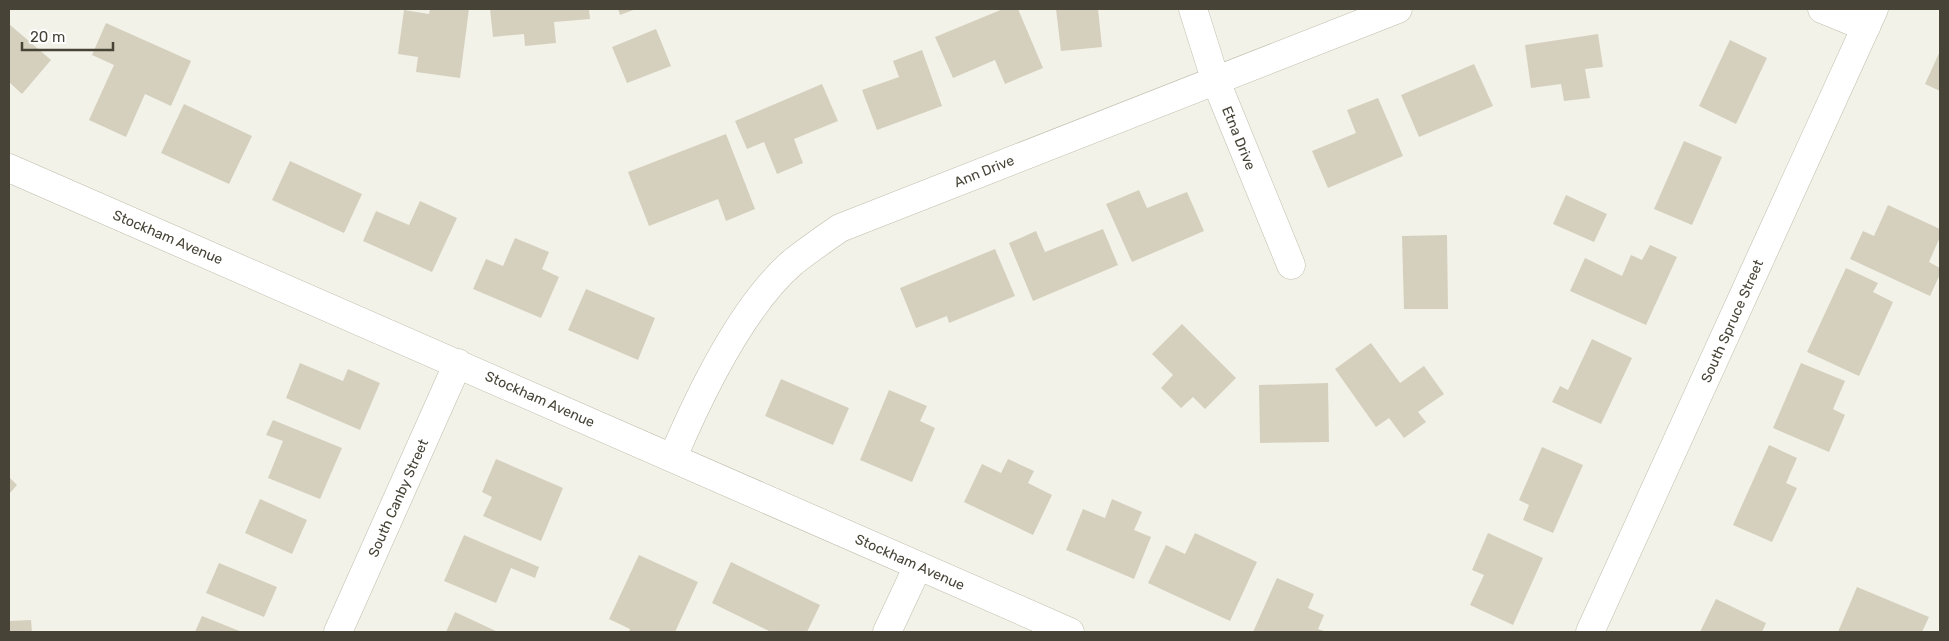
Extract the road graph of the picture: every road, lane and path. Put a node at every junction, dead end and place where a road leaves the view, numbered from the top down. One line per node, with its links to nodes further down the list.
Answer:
1 (1193, 9): 5 (street, Etna Drive)
2 (1398, 9): 5 (street, Ann Drive)
3 (1822, 9): 4 (street)
4 (1870, 18): 14 (street, South Spruce Street)
5 (1215, 79): 7 (street, Etna Drive); 9 (street, Ann Drive)
6 (9, 168): 8 (street, Stockham Avenue)
7 (1291, 265)
8 (458, 363): 9 (street, Stockham Avenue); 11 (street, South Canby Street)
9 (673, 457): 10 (street, Stockham Avenue)
10 (918, 566): 12 (street); 13 (street, Stockham Avenue)
11 (338, 632)
12 (887, 632)
13 (1070, 632)
14 (1590, 632)

